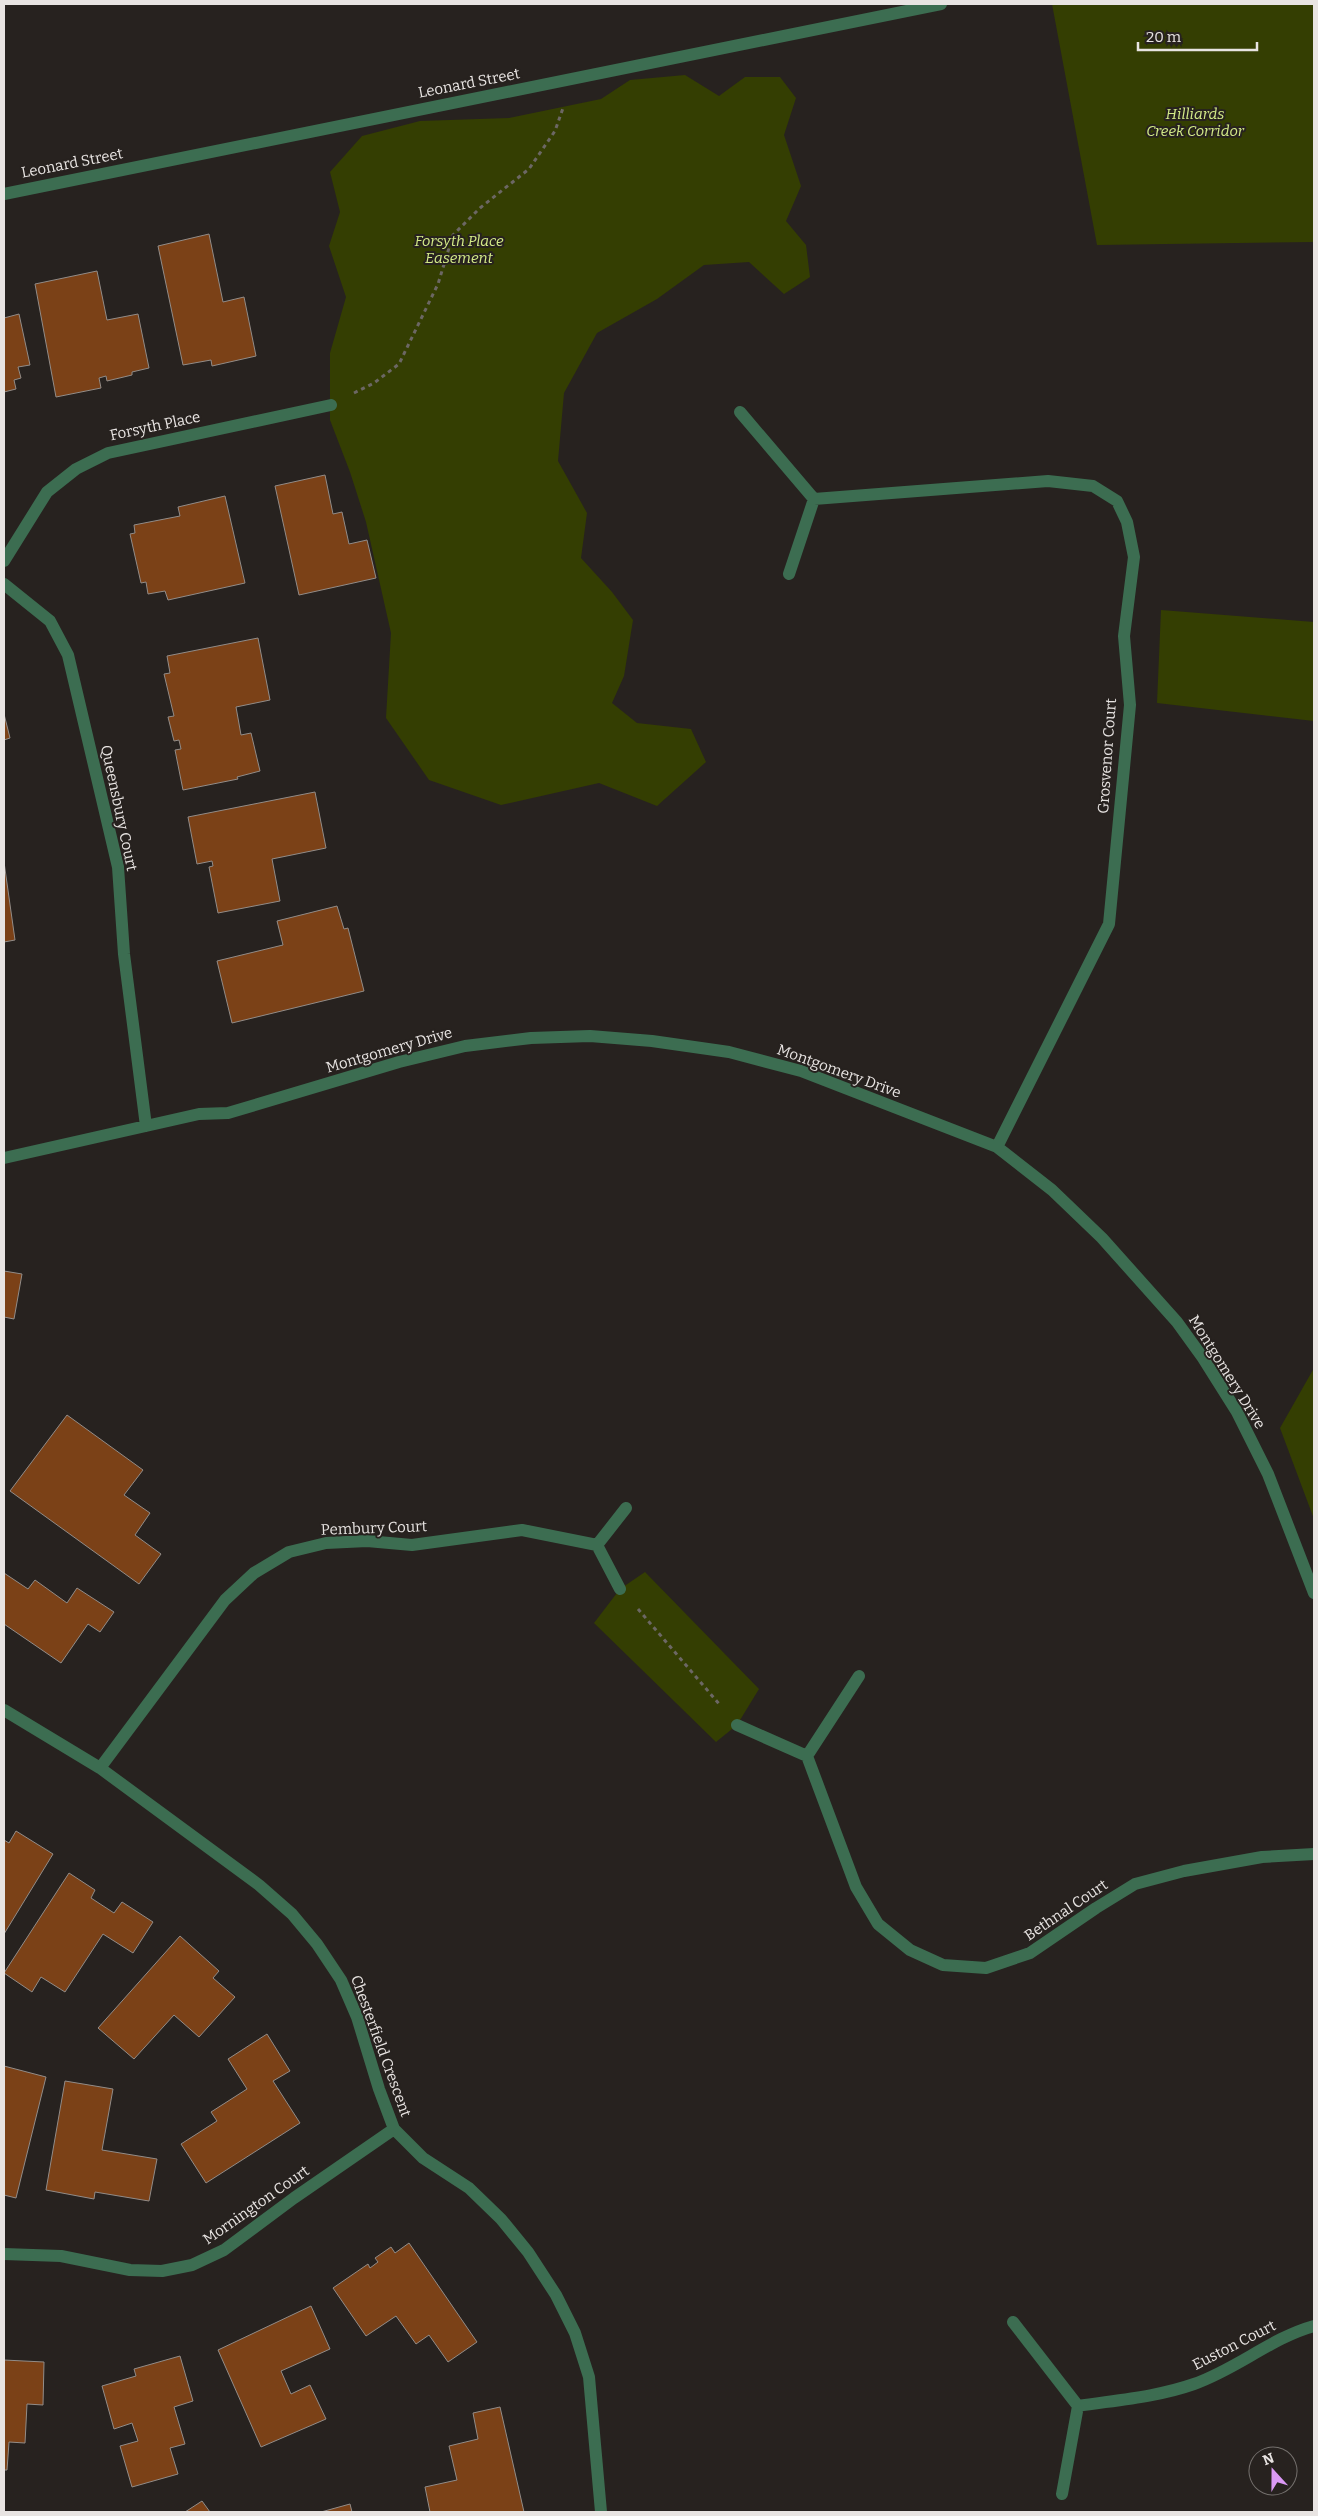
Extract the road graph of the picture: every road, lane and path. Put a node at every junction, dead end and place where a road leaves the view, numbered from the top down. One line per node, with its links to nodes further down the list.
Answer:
1 (941, 4): 2 (street, Leonard Street)
2 (573, 79): 3 (street, Leonard Street); 4 (path)
3 (4, 194)
4 (331, 406): 7 (street, Forsyth Place)
5 (740, 412): 6 (street)
6 (814, 499): 8 (street); 11 (street, Grosvenor Court)
7 (4, 561)
8 (790, 574)
9 (4, 584): 10 (street, Queensbury Court)
10 (146, 1126): 11 (street, Montgomery Drive); 12 (street, Montgomery Drive)
11 (997, 1147): 16 (street, Montgomery Drive)
12 (4, 1158)
13 (626, 1508): 14 (street)
14 (597, 1545): 15 (street); 21 (street, Pembury Court)
15 (620, 1588): 19 (path)
16 (1314, 1593)
17 (859, 1676): 20 (street)
18 (4, 1710): 21 (street, Chesterfield Crescent)
19 (737, 1725): 20 (street)
20 (807, 1756): 22 (street, Bethnal Court)
21 (100, 1768): 23 (street, Chesterfield Crescent)
22 (1314, 1854)
23 (394, 2129): 24 (street, Mornington Court); 29 (street, Chesterfield Crescent)
24 (4, 2254)
25 (1013, 2322): 27 (street)
26 (1314, 2326): 27 (street, Euston Court)
27 (1078, 2406): 28 (street)
28 (1062, 2494)
29 (601, 2512)

